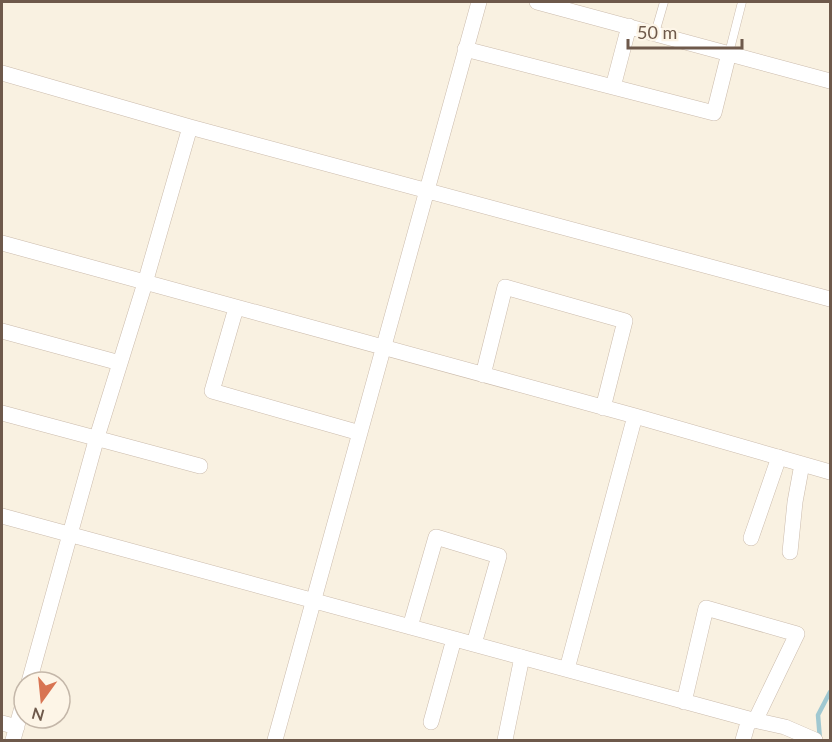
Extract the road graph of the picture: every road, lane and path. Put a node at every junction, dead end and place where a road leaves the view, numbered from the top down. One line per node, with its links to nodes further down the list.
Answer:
1 (479, 2): 7 (street)
2 (537, 2): 5 (street)
3 (664, 2): 6 (lane)
4 (742, 2): 8 (lane)
5 (629, 26): 6 (street); 11 (street)
6 (655, 33): 8 (street)
7 (465, 49): 11 (street); 13 (street)
8 (729, 53): 10 (street); 11 (street)
9 (2, 73): 12 (street)
10 (831, 81)
11 (613, 87)
12 (190, 127): 13 (street); 15 (street)
13 (427, 190): 16 (street); 19 (street)
14 (2, 243): 15 (street)
15 (145, 283): 17 (street); 20 (street)
16 (831, 298)
17 (236, 308): 19 (street); 25 (street)
18 (2, 331): 20 (street)
19 (383, 348): 21 (street); 25 (street)
20 (120, 363): 26 (street)
21 (483, 375): 22 (street); 22 (street)
22 (603, 408): 24 (street)
23 (2, 412): 26 (street)
24 (635, 416): 27 (street); 40 (street)
25 (360, 433): 35 (street)
26 (97, 437): 29 (street); 32 (street)
27 (779, 457): 28 (street); 33 (street)
28 (802, 464): 30 (street); 34 (street)
29 (200, 466)
30 (831, 472)
31 (2, 516): 32 (street)
32 (69, 535): 35 (street); 41 (street)
33 (752, 538)
34 (790, 552)
35 (313, 601): 36 (street); 48 (street)
36 (410, 627): 37 (street); 38 (street)
37 (454, 639): 38 (street); 44 (street)
38 (474, 644): 39 (street)
39 (522, 657): 40 (street); 49 (street)
40 (567, 669): 42 (street)
41 (32, 670)
42 (684, 702): 43 (street); 43 (street)
43 (752, 720): 47 (street); 50 (street)
44 (431, 722)
45 (2, 723): 46 (street)
46 (15, 734)
47 (801, 737): 51 (street)
48 (275, 741)
49 (505, 741)
50 (743, 741)
51 (814, 741)

